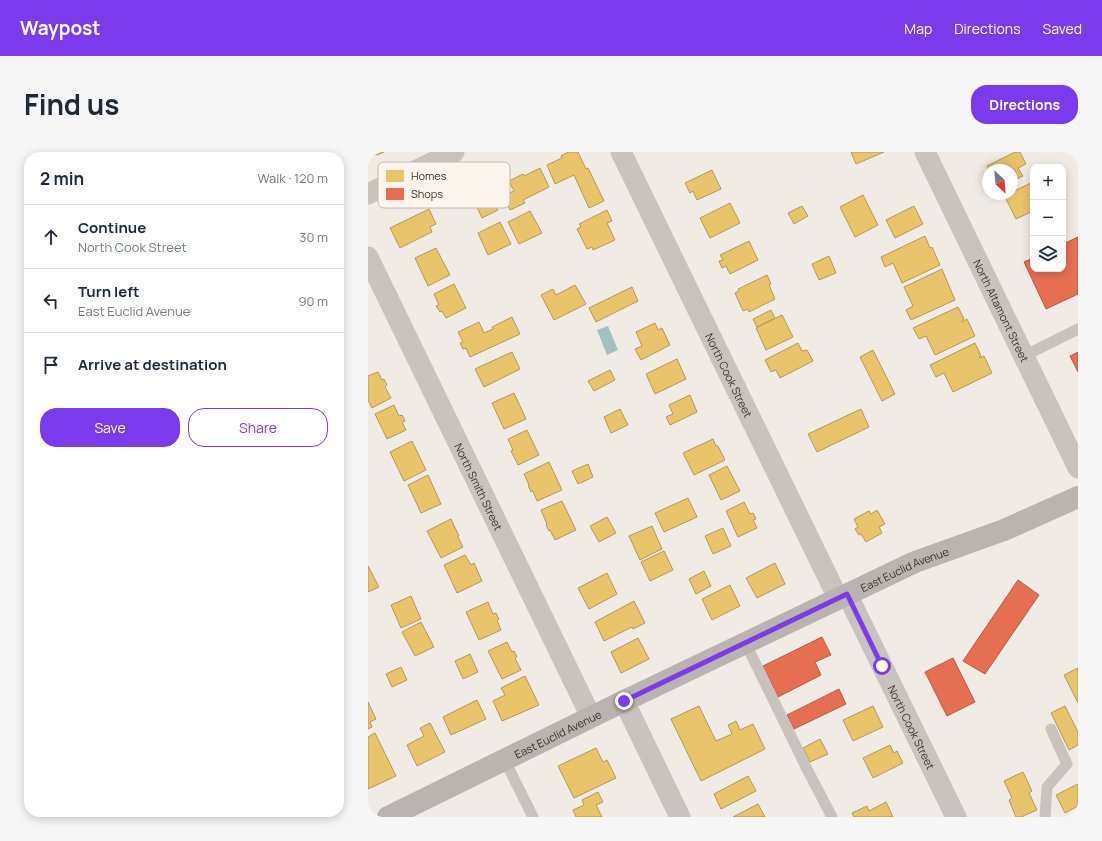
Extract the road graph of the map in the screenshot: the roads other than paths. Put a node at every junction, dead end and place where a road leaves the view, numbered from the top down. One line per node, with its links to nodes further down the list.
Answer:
1 (454, 152): 4 (street)
2 (622, 152): 12 (street, North Cook Street)
3 (925, 152): 9 (street, North Altamont Street)
4 (434, 162)
5 (378, 189): 6 (street)
6 (368, 194)
7 (368, 257): 15 (street, North Smith Street)
8 (1078, 329): 9 (lane)
9 (1024, 356): 10 (street, North Altamont Street)
10 (1078, 468)
11 (1078, 497): 12 (main road, East Euclid Avenue)
12 (842, 596): 13 (main road, East Euclid Avenue); 22 (street, North Cook Street)
13 (745, 642): 14 (main road, East Euclid Avenue); 21 (lane)
14 (624, 701): 15 (main road, East Euclid Avenue); 20 (street)
15 (591, 717): 17 (main road, East Euclid Avenue)
16 (1051, 729): 23 (lane)
17 (504, 759): 18 (main road, East Euclid Avenue); 19 (lane)
18 (388, 817)
19 (533, 817)
20 (680, 817)
21 (832, 817)
22 (956, 817)
23 (1045, 817)

